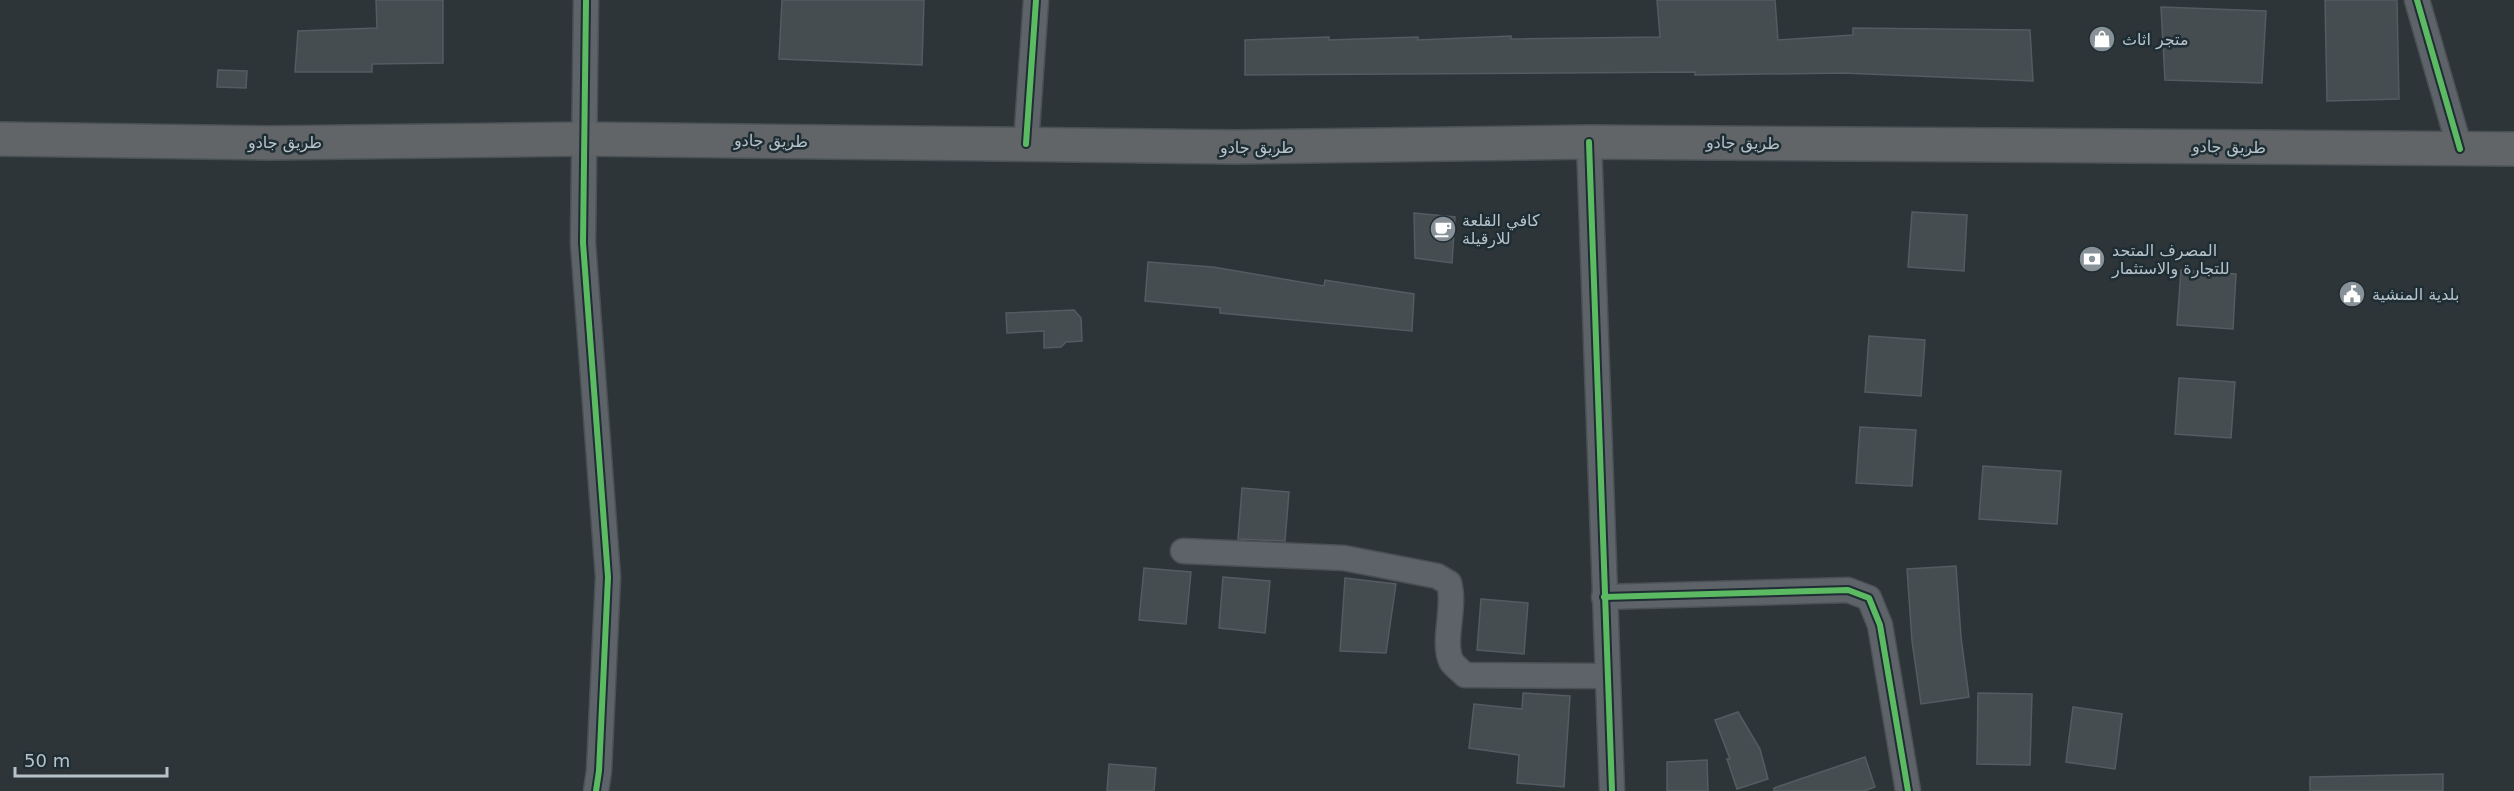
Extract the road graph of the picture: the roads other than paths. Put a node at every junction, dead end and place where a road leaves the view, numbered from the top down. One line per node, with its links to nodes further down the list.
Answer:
1 (586, 0): 5 (street)
2 (1036, 0): 7 (street)
3 (2417, 0): 8 (street)
4 (0, 139): 5 (highway, طريق جادو)
5 (584, 139): 7 (highway, طريق جادو); 13 (street)
6 (1589, 142): 7 (highway, طريق جادو); 8 (highway, طريق جادو); 11 (street)
7 (1026, 144)
8 (2460, 149): 9 (highway, طريق جادو)
9 (2514, 149)
10 (1183, 551): 12 (street)
11 (1604, 597): 12 (street); 15 (street)
12 (1607, 676): 14 (street)
13 (596, 791)
14 (1612, 791)
15 (1908, 791)

